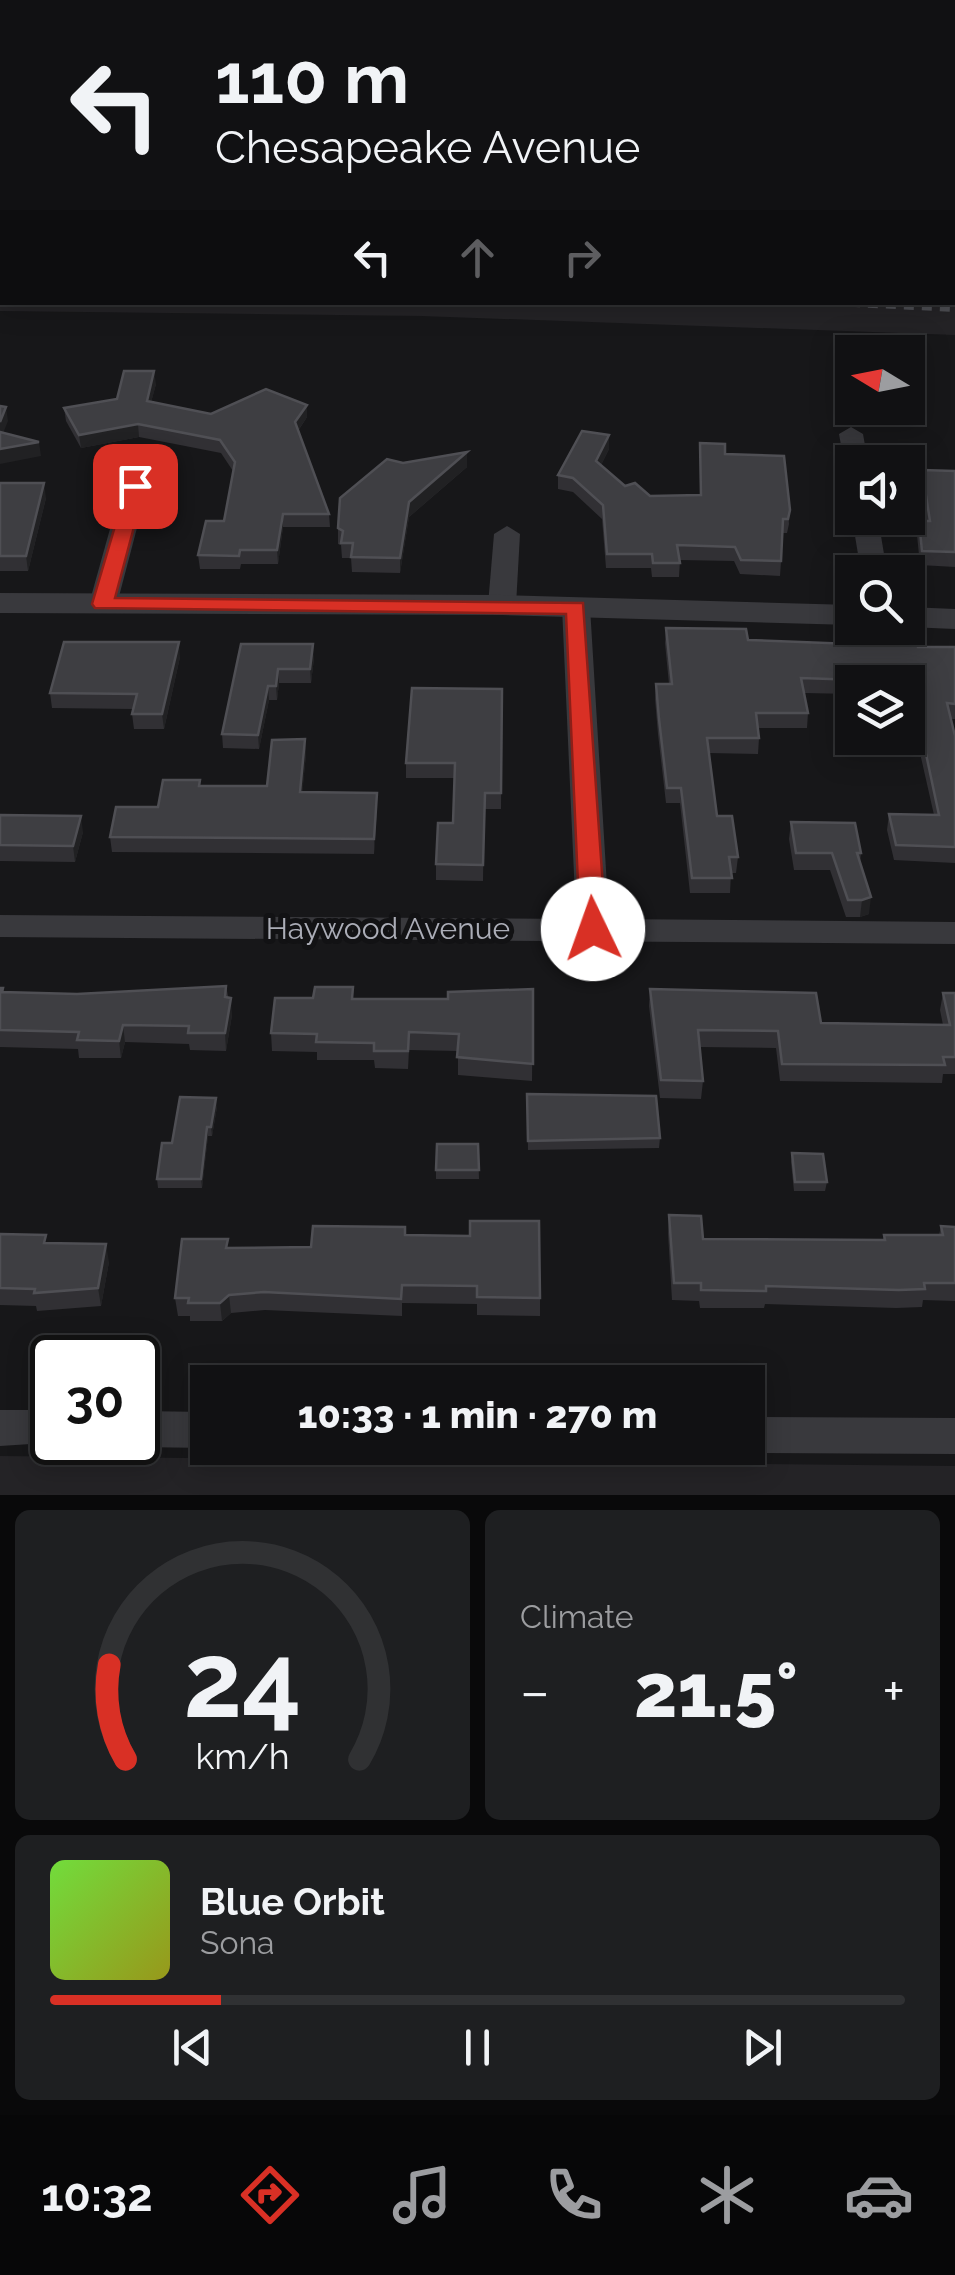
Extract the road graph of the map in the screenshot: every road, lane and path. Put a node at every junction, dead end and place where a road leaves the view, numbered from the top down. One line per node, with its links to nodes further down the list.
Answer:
1 (851, 434): 2 (street)
2 (853, 445)
3 (135, 486): 6 (street)
4 (506, 534): 7 (street)
5 (0, 603): 6 (street)
6 (103, 604): 7 (street)
7 (502, 605): 8 (street)
8 (576, 608): 9 (street); 13 (street)
9 (835, 615)
10 (925, 618): 11 (street)
11 (955, 619)
12 (0, 926): 13 (street, Haywood Avenue)
13 (593, 929): 14 (street, Haywood Avenue)
14 (955, 933)
15 (0, 1428): 16 (street)
16 (30, 1428)
17 (160, 1429): 18 (street)
18 (190, 1430)
19 (765, 1435): 20 (street)
20 (955, 1436)

